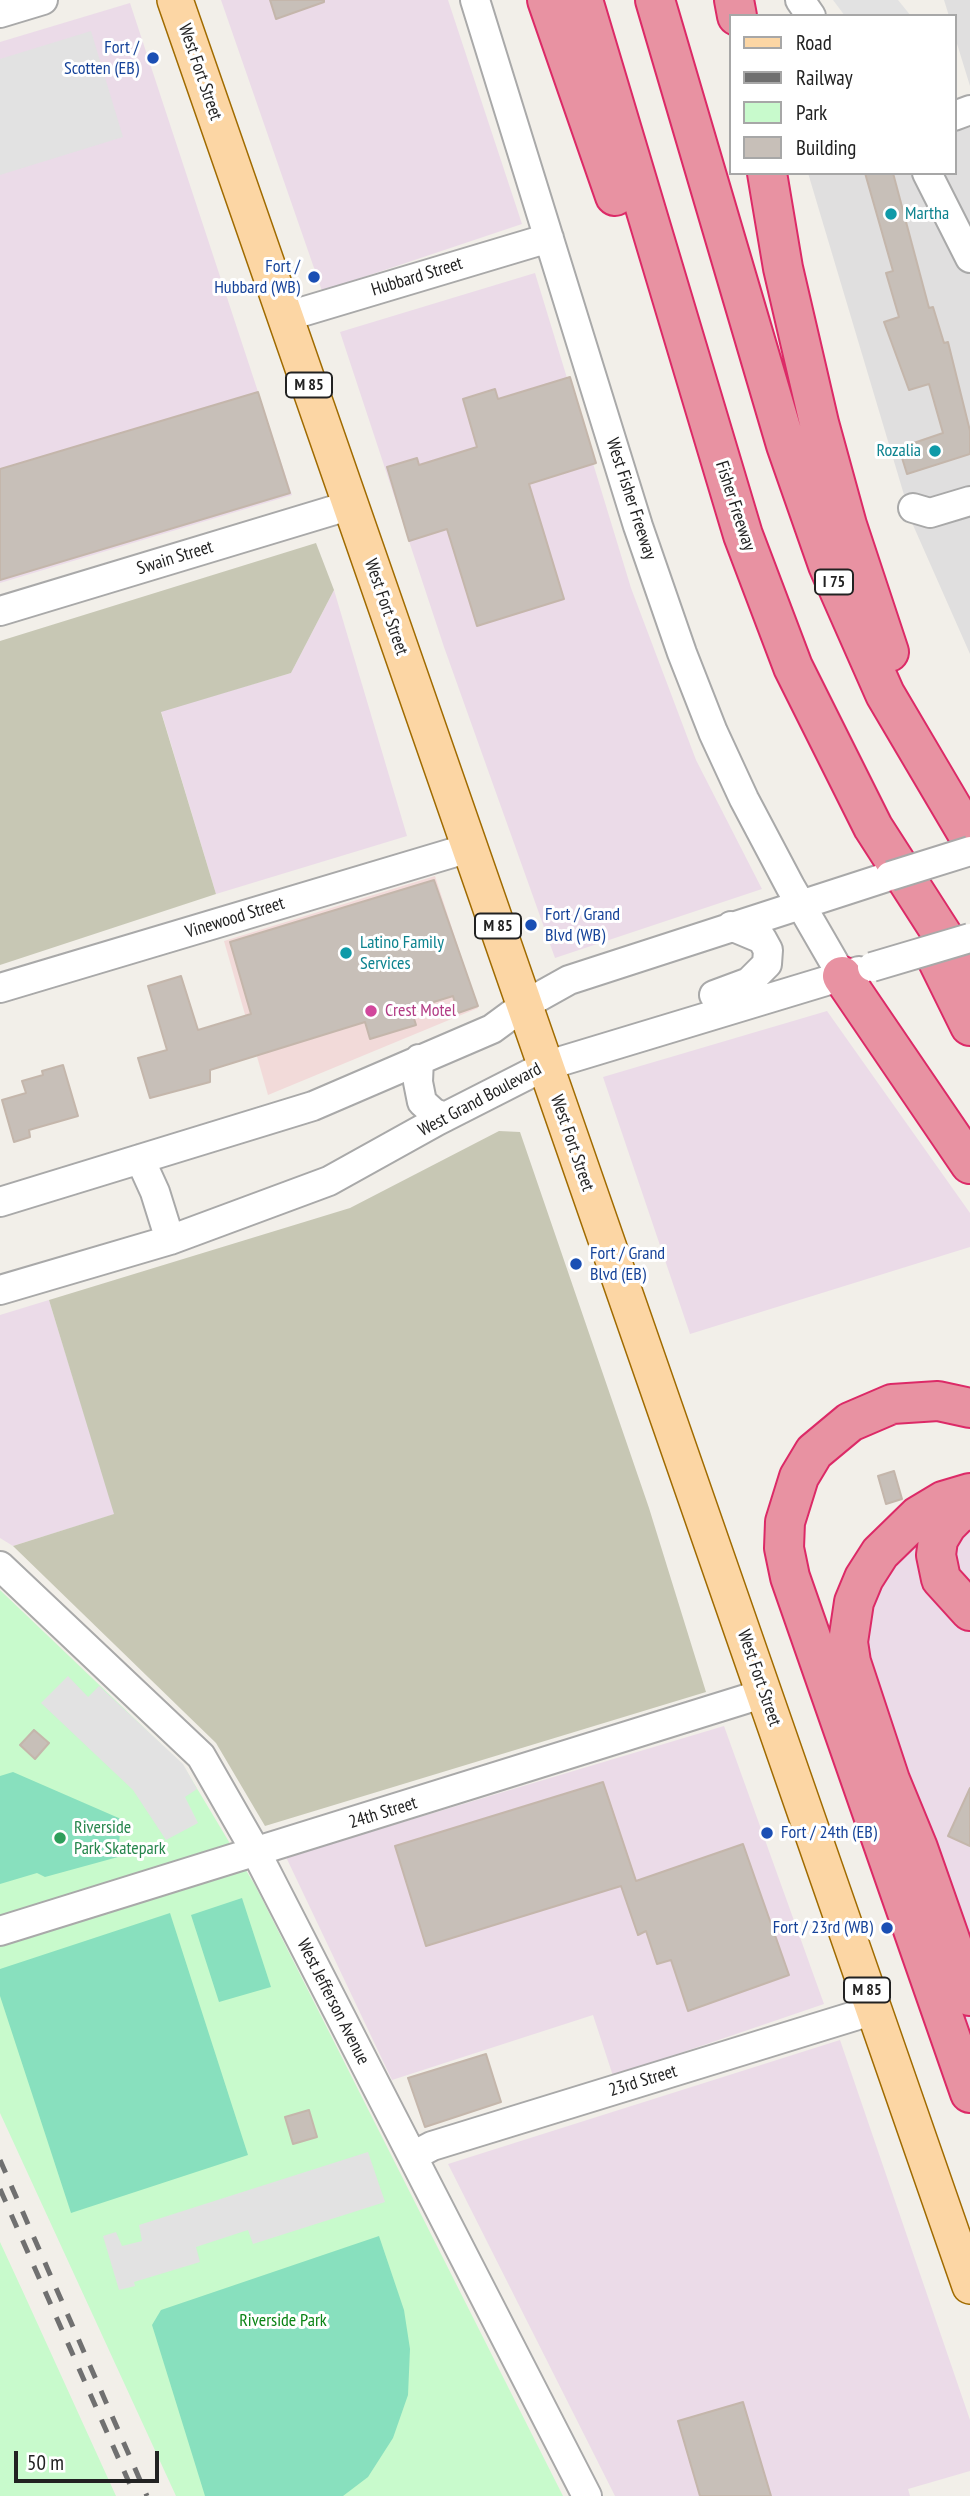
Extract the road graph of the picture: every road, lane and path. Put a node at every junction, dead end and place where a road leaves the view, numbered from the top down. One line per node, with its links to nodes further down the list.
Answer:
1 (43, 0): 7 (street)
2 (175, 0): 12 (main road, West Fort Street / M 85)
3 (475, 0): 10 (street, West Fisher Freeway)
4 (547, 0): 13 (highway)
5 (583, 0): 13 (highway, Fisher Freeway)
6 (655, 0): 18 (highway, I 75)
7 (0, 13)
8 (767, 175): 18 (highway)
9 (928, 175): 11 (street)
10 (549, 238): 12 (street, Hubbard Street); 24 (street, West Fisher Freeway)
11 (970, 258)
12 (285, 317): 15 (main road, West Fort Street / M 85)
13 (702, 403): 20 (highway, Fisher Freeway)
14 (970, 501): 16 (street)
15 (351, 505): 17 (street, Swain Street); 22 (main road, West Fort Street / M 85)
16 (913, 508)
17 (0, 611)
18 (936, 783): 19 (highway); 21 (highway, I 75)
19 (970, 821)
20 (873, 827): 28 (highway, Fisher Freeway); 31 (highway)
21 (970, 838)
22 (469, 848): 29 (street, Vinewood Street); 30 (main road, West Fort Street / M 85)
23 (970, 851): 24 (street, bridge)
24 (800, 904): 25 (street); 27 (street, West Fisher Freeway)
25 (731, 926): 30 (street); 32 (street)
26 (970, 938): 27 (street, West Grand Boulevard, bridge)
27 (857, 971): 32 (street, West Grand Boulevard); 37 (highway)
28 (970, 978)
29 (0, 988)
30 (526, 1004): 33 (street); 34 (main road, West Fort Street / M 85)
31 (970, 1026)
32 (598, 1048): 34 (street, West Grand Boulevard)
33 (419, 1059): 35 (street); 36 (street)
34 (545, 1066): 35 (street, West Grand Boulevard); 46 (main road, West Fort Street / M 85)
35 (445, 1117): 39 (street, West Grand Boulevard)
36 (140, 1159): 38 (street); 39 (street)
37 (970, 1164)
38 (0, 1202)
39 (170, 1240): 40 (street, West Grand Boulevard)
40 (0, 1290)
41 (970, 1408): 51 (highway)
42 (970, 1493): 49 (highway)
43 (970, 1510): 45 (highway)
44 (0, 1566): 47 (street, West Jefferson Avenue)
45 (970, 1611)
46 (765, 1693): 47 (street, 24th Street); 50 (main road, West Fort Street / M 85)
47 (256, 1852): 48 (street, 24th Street); 52 (street, West Jefferson Avenue)
48 (0, 1931)
49 (970, 1997)
50 (874, 2010): 52 (street, 23rd Street); 53 (main road, West Fort Street / M 85)
51 (970, 2093)
52 (413, 2156): 54 (street, West Jefferson Avenue)
53 (970, 2286)
54 (587, 2496)

